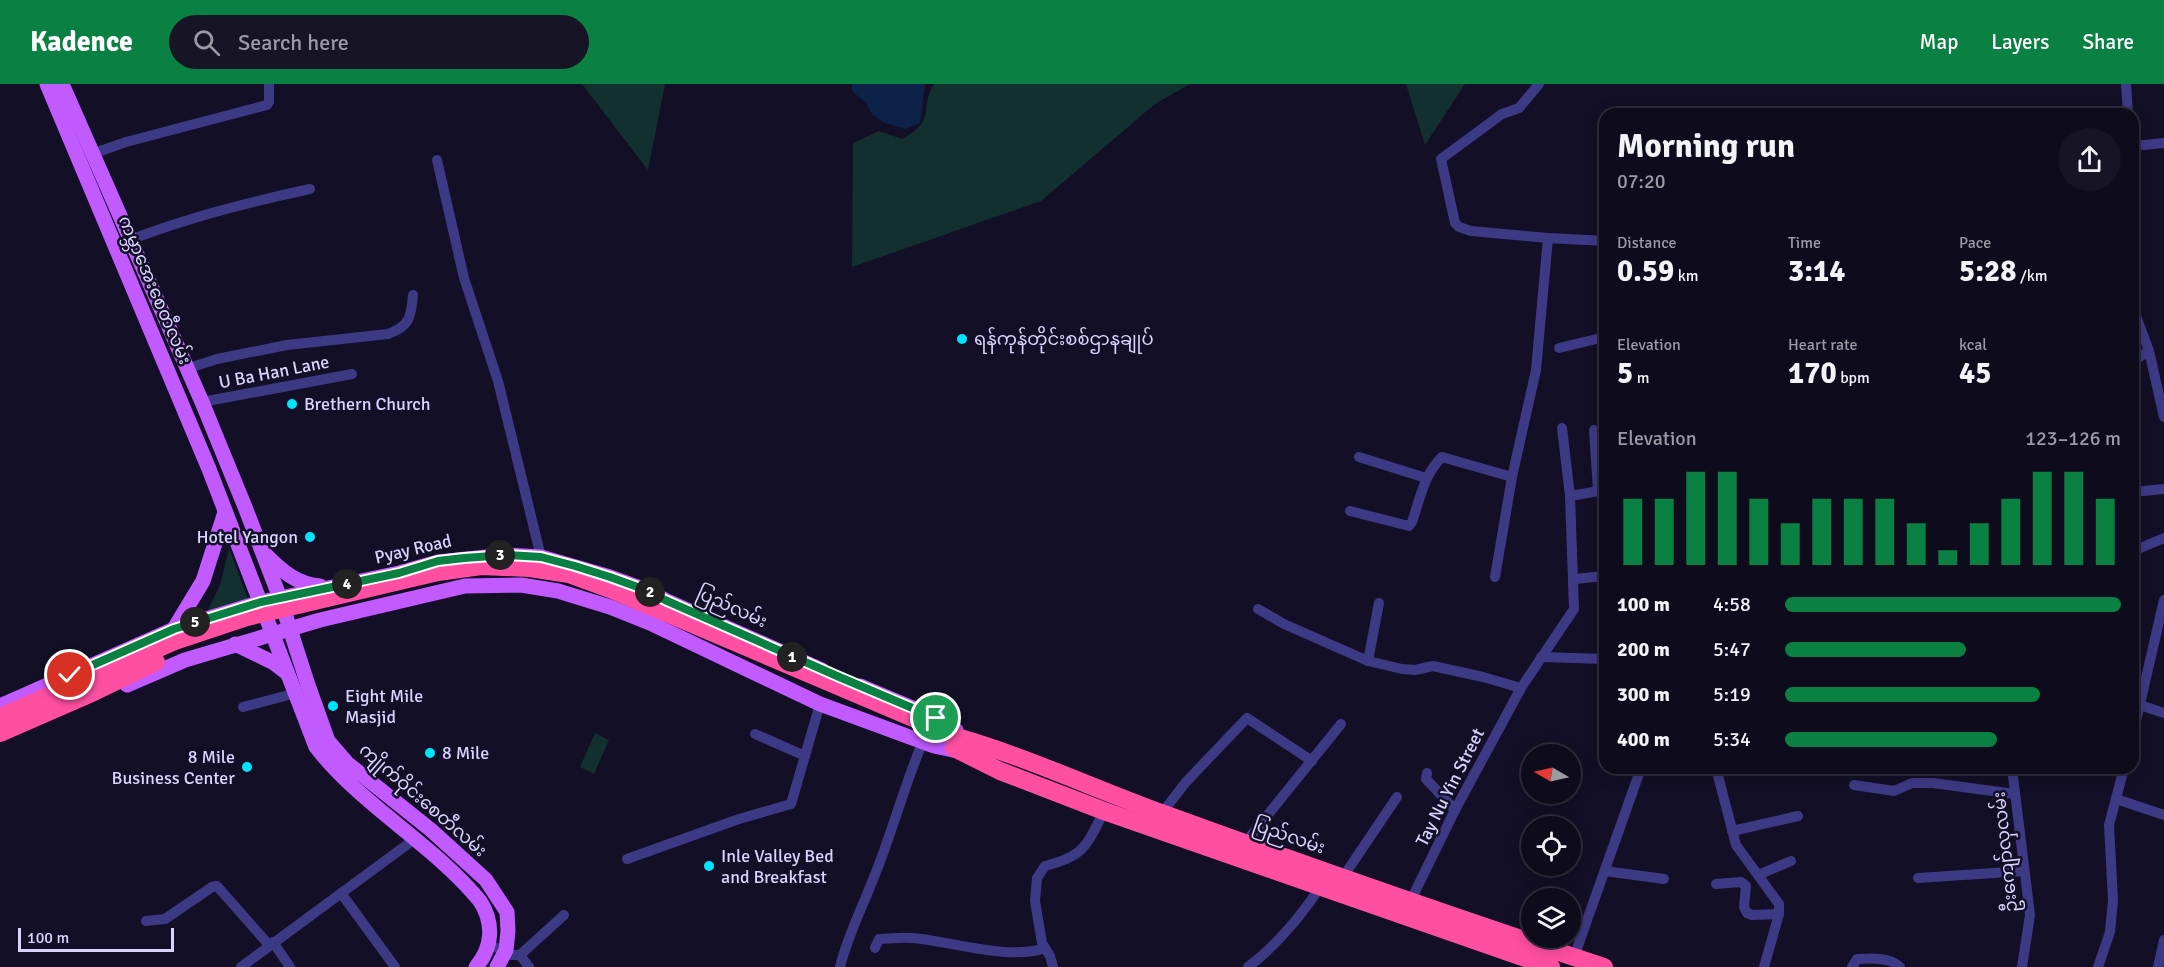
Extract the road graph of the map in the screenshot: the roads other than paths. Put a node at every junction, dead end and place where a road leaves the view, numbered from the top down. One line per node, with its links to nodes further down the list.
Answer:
1 (47, 84): 10 (main road, ကမ္ဘာအေးစေတီလမ်း)
2 (62, 84): 10 (main road, ကမ္ဘာအေးစေတီလမ်း)
3 (269, 84): 10 (street)
4 (1539, 84): 12 (street)
5 (2126, 84): 6 (street)
6 (2128, 108)
7 (2164, 143): 8 (street)
8 (2139, 145)
9 (437, 160): 43 (street)
10 (91, 164): 13 (main road, ကမ္ဘာအေးစေတီလမ်း); 17 (main road, ကမ္ဘာအေးစေတီလမ်း)
11 (310, 189): 13 (street)
12 (1548, 238): 14 (street); 31 (street)
13 (130, 240): 15 (main road, ကမ္ဘာအေးစေတီလမ်း)
14 (1599, 241)
15 (152, 290): 17 (main road); 23 (main road, ကမ္ဘာအေးစေတီလမ်း)
16 (413, 295): 23 (street)
17 (138, 298): 38 (main road, ကမ္ဘာအေးစေတီလမ်း)
18 (2139, 327): 21 (street)
19 (1599, 338): 20 (street)
20 (1559, 348)
21 (2148, 351): 22 (street); 26 (street)
22 (2139, 357)
23 (186, 369): 25 (main road, ကမ္ဘာအေးစေတီလမ်း)
24 (352, 374): 25 (street, U Ba Han Lane)
25 (201, 402): 41 (main road, ကမ္ဘာအေးစေတီလမ်း)
26 (2164, 417)
27 (1562, 428): 36 (street, Tay Nu Yin Street)
28 (1594, 430): 30 (street)
29 (1359, 457): 32 (street)
30 (1599, 473)
31 (1512, 477): 32 (street); 44 (street)
32 (1426, 478): 37 (street)
33 (2164, 489): 35 (street)
34 (1599, 490): 36 (street)
35 (2139, 491)
36 (1570, 496): 46 (street, Tay Nu Yin Street)
37 (1350, 511)
38 (225, 512): 51 (main road, ကမ္ဘာအေးစေတီလမ်း); 55 (main road)
39 (2164, 538): 40 (street)
40 (2139, 548)
41 (262, 552): 48 (main road); 49 (main road, ကမ္ဘာအေးစေတီလမ်း)
42 (506, 555): 43 (main road, ပြည်လမ်း); 48 (main road, Pyay Road)
43 (541, 557): 47 (main road); 79 (main road, ပြည်လမ်း)
44 (1495, 577)
45 (1599, 577): 46 (street)
46 (1574, 579): 59 (street, Tay Nu Yin Street)
47 (521, 585): 54 (main road, ပြည်လမ်း); 69 (main road, ပြည်လမ်း)
48 (329, 587): 49 (main road)
49 (280, 598): 51 (main road); 56 (main road, ကျိုက်ဝိုင်းစေတီလမ်း)
50 (2164, 600): 67 (street)
51 (261, 602): 55 (main road); 57 (main road, ကမ္ဘာအေးစေတီလမ်း)
52 (1379, 603): 63 (street)
53 (1258, 609): 63 (street)
54 (320, 621): 56 (main road, ပြည်လမ်း); 62 (main road)
55 (174, 629): 61 (street); 70 (main road)
56 (291, 630): 57 (main road, ပြည်လမ်း); 62 (main road, ကျိုက်ဝိုင်းစေတီလမ်း)
57 (273, 635): 58 (main road); 64 (main road, ကမ္ဘာအေးစေတီလမ်း)
58 (236, 644): 61 (main road); 64 (main road)
59 (1541, 657): 60 (street); 65 (street, Tay Nu Yin Street)
60 (1599, 659)
61 (185, 660): 77 (main road)
62 (301, 661): 119 (main road, ကျိုက်ဝိုင်းစေတီလမ်း)
63 (1368, 661): 65 (street)
64 (289, 675): 66 (main road)
65 (1521, 687): 91 (street, Tay Nu Yin Street)
66 (296, 693): 71 (street); 97 (main road)
67 (2139, 696)
68 (2139, 700): 72 (street)
69 (820, 704): 78 (main road, ပြည်လမ်း); 80 (street)
70 (0, 706)
71 (243, 707)
72 (2164, 713)
73 (0, 717): 79 (highway, ပြည်လမ်း, bridge)
74 (1341, 724): 81 (street)
75 (0, 734): 79 (highway, ပြည်လမ်း, bridge)
76 (755, 734): 80 (street)
77 (0, 740)
78 (923, 741): 79 (main road, ပြည်လမ်း); 128 (street)
79 (959, 744): 92 (highway, ပြည်လမ်း); 93 (highway, ပြည်လမ်း)
80 (805, 756): 99 (street)
81 (1312, 761): 93 (street); 98 (street)
82 (1427, 773): 91 (street)
83 (1639, 774): 101 (street)
84 (1718, 774): 96 (street)
85 (2013, 774): 88 (street, ဦးကျော်လှလမ်း)
86 (2122, 774): 90 (street)
87 (1854, 785): 88 (street)
88 (2015, 794): 102 (street, ဦးကျော်လှလမ်း)
89 (1397, 797): 104 (street)
90 (2116, 799): 94 (street); 137 (street)
91 (1455, 810): 110 (street, Tay Nu Yin Street)
92 (1104, 811): 108 (highway, ပြည်လမ်း); 118 (street)
93 (1162, 813): 98 (highway, ပြည်လမ်း)
94 (2164, 815)
95 (1798, 816): 96 (street)
96 (1732, 831): 103 (street)
97 (416, 838): 109 (street); 116 (main road)
98 (1245, 843): 104 (highway, ပြည်လမ်း)
99 (627, 859)
100 (1791, 861): 103 (street)
101 (1605, 871): 106 (street); 120 (street)
102 (2024, 871): 105 (street); 136 (street, ဦးကျော်လှလမ်း)
103 (1758, 875): 111 (street)
104 (1343, 877): 110 (highway, ပြည်လမ်း)
105 (1918, 878)
106 (1664, 879)
107 (1716, 884): 111 (street)
108 (1321, 886): 130 (street); 131 (highway, ပြည်လမ်း)
109 (341, 893): 115 (street); 123 (street)
110 (1410, 902): 120 (highway, ပြည်လမ်း)
111 (1779, 914): 133 (street)
112 (564, 915): 119 (street)
113 (146, 921): 115 (street)
114 (2164, 940): 138 (street)
115 (271, 944): 121 (street); 122 (street)
116 (489, 946): 119 (street); 124 (main road)
117 (875, 948): 118 (street)
118 (1045, 948): 129 (street)
119 (513, 953): 125 (main road, ကျိုက်ဝိုင်းစေတီလမ်း); 126 (street); 127 (street)
120 (1574, 957): 132 (highway, ပြည်လမ်း)
121 (241, 967)
122 (290, 967)
123 (395, 967)
124 (476, 967)
125 (497, 967)
126 (519, 967)
127 (529, 967)
128 (840, 967)
129 (1053, 967)
130 (1248, 967)
131 (1551, 967)
132 (1604, 967)
133 (1764, 967)
134 (1852, 967): 135 (street)
135 (1900, 967)
136 (2022, 967)
137 (2098, 967)
138 (2158, 967)

